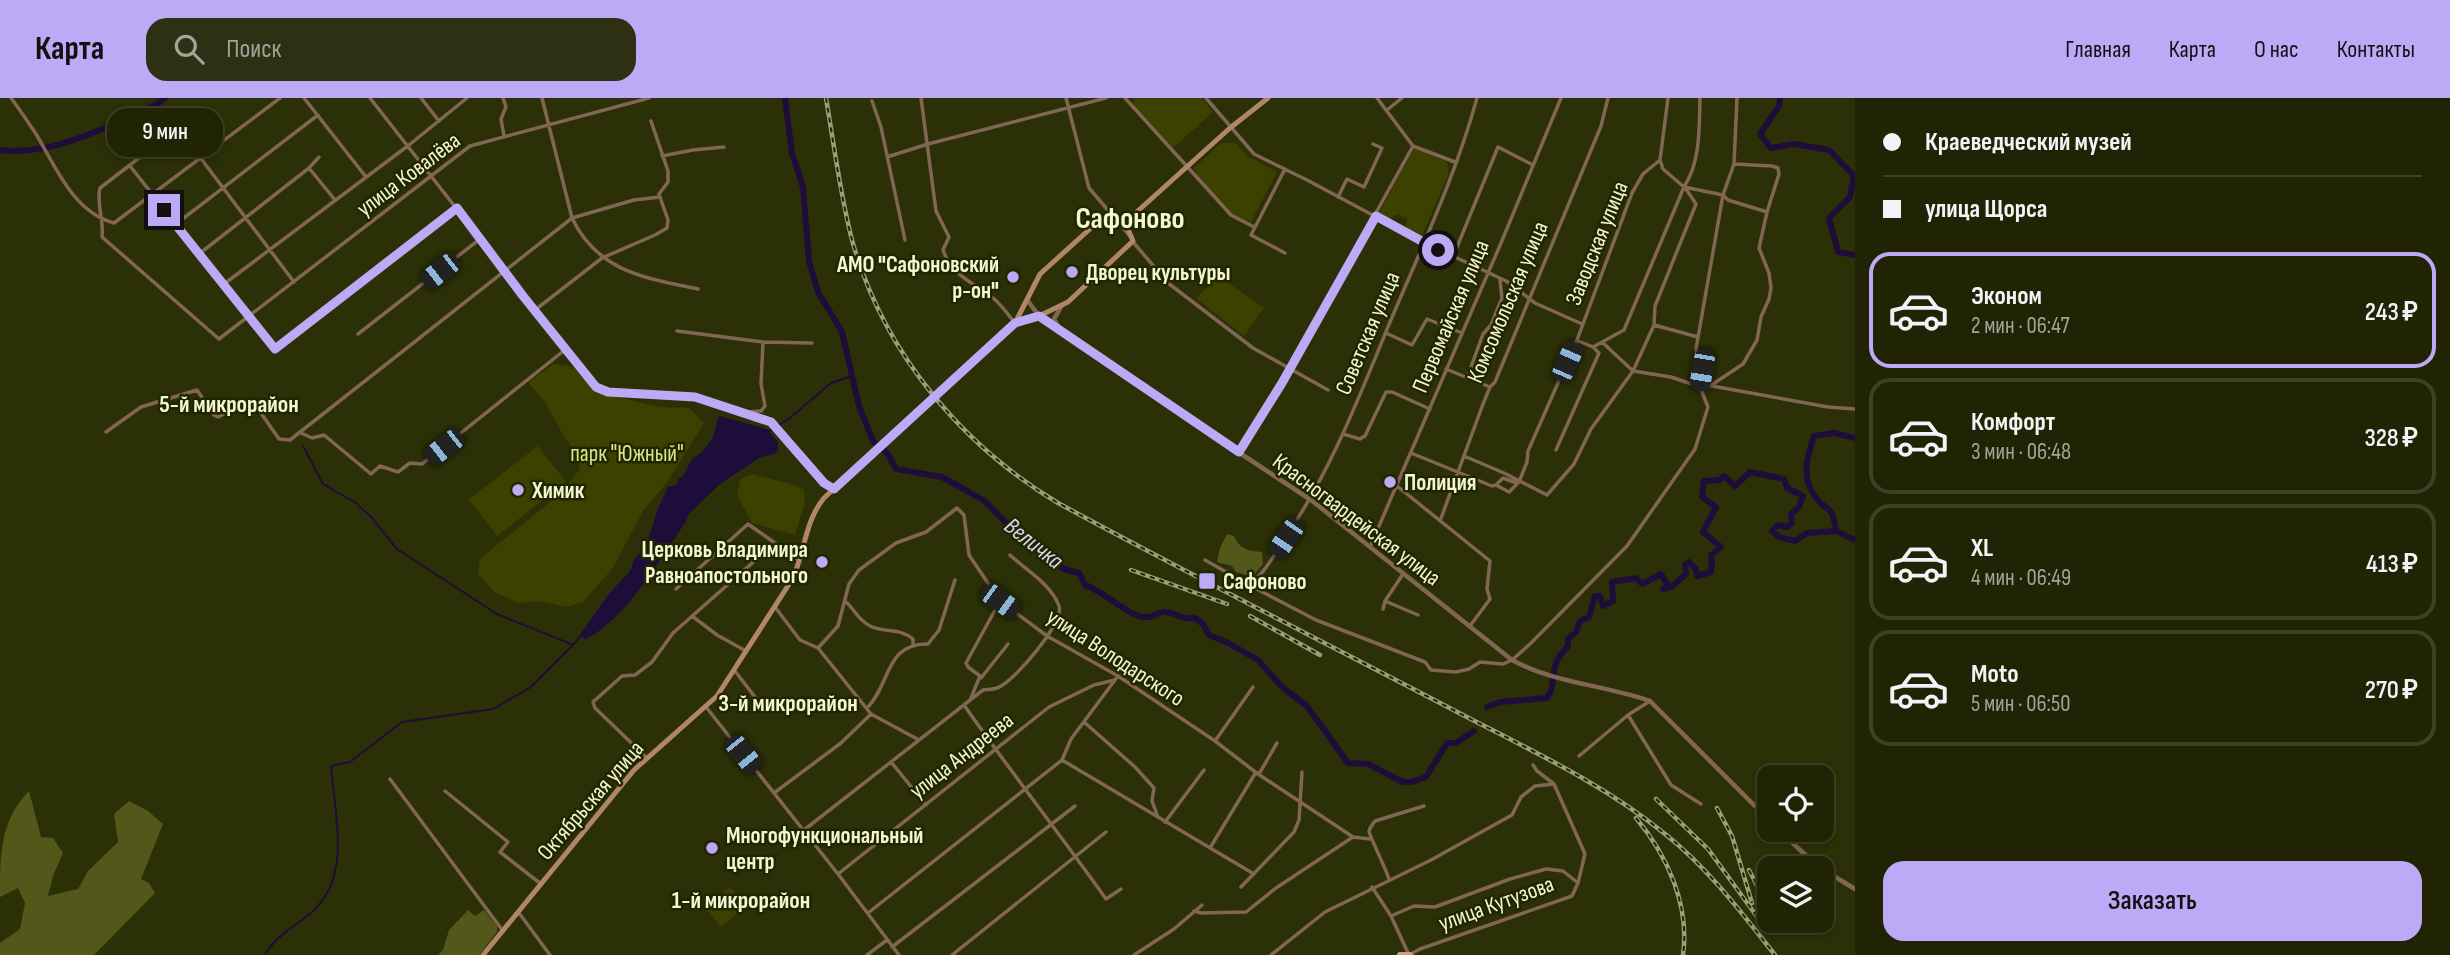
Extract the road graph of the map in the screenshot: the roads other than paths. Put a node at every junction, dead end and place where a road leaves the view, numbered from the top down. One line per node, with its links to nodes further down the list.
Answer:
1 (11, 98): 66 (street)
2 (279, 98): 41 (street)
3 (304, 98): 27 (street)
4 (370, 98): 35 (street)
5 (421, 98): 28 (street)
6 (467, 98): 28 (street)
7 (503, 98): 32 (street)
8 (542, 98): 30 (street)
9 (649, 98): 30 (street, улица Ковалёва)
10 (921, 98): 33 (street)
11 (1066, 98): 25 (street)
12 (1106, 98): 25 (street)
13 (1125, 98): 47 (street)
14 (1206, 98): 31 (street)
15 (1268, 98): 31 (main road)
16 (1377, 98): 26 (street)
17 (1402, 98): 26 (street)
18 (1477, 98): 43 (street, Советская улица)
19 (1561, 98): 45 (street, Первомайская улица)
20 (1608, 98): 84 (street, Комсомольская улица)
21 (1668, 98): 42 (street)
22 (1700, 98): 52 (street)
23 (1737, 98): 44 (street)
24 (872, 101): 40 (street)
25 (1068, 107): 33 (street); 61 (street)
26 (1387, 110): 36 (street)
27 (318, 115): 51 (street); 53 (street)
28 (439, 121): 35 (street)
29 (652, 121): 38 (street)
30 (548, 124): 32 (street, улица Ковалёва); 64 (street)
31 (1230, 128): 47 (main road); 49 (street)
32 (504, 136): 50 (street, улица Ковалёва)
33 (928, 144): 40 (street); 90 (street)
34 (1373, 144): 57 (street)
35 (408, 145): 50 (street); 51 (street)
36 (1413, 146): 43 (street); 62 (street)
37 (724, 147): 38 (street)
38 (662, 156): 56 (street)
39 (319, 157): 48 (street)
40 (887, 157): 70 (street)
41 (199, 159): 46 (street); 53 (street); 55 (street)
42 (1660, 160): 52 (street); 91 (street, Заводская улица)
43 (1455, 162): 72 (street, Советская улица)
44 (1734, 164): 54 (street); 60 (street)
45 (1533, 165): 76 (street); 79 (street, Первомайская улица)
46 (130, 166): 55 (street); 66 (street)
47 (1188, 166): 65 (main road); 68 (street)
48 (310, 168): 58 (street); 63 (street)
49 (1285, 169): 57 (street); 68 (street)
50 (433, 175): 59 (street); 81 (street, улица Ковалёва)
51 (366, 177): 58 (street)
52 (1684, 187): 54 (street); 92 (street); 101 (street)
53 (222, 189): 63 (street); 67 (street)
54 (1723, 195): 60 (street); 98 (street)
55 (152, 196): 66 (street); 67 (street)
56 (660, 197): 64 (street); 77 (street)
57 (1338, 197): 62 (street)
58 (335, 200): 73 (street)
59 (457, 208): 69 (street); 88 (street)
60 (1767, 212): 109 (street)
61 (1109, 214): 65 (main road); 71 (street); 85 (main road, Октябрьская улица)
62 (1376, 216): 72 (street); 106 (street)
63 (245, 218): 73 (street); 75 (street)
64 (572, 218): 77 (street); 78 (street)
65 (1130, 218): 71 (main road)
66 (104, 220): 88 (street, улица Ковалёва)
67 (176, 224): 75 (street)
68 (1254, 227): 74 (street)
69 (480, 239): 78 (street); 97 (street)
70 (905, 240)
71 (1133, 241): 86 (main road, Октябрьская улица); 106 (street)
72 (1423, 243): 76 (street); 95 (street, Советская улица)
73 (270, 250): 81 (street); 82 (street)
74 (1285, 253)
75 (199, 254): 82 (street)
76 (1453, 257): 79 (street)
77 (602, 258): 83 (street); 87 (street)
78 (504, 271): 87 (street); 117 (street)
79 (1488, 274): 80 (street); 96 (street, Первомайская улица)
80 (1500, 278): 84 (street); 108 (street)
81 (295, 282): 88 (street, улица Ковалёва)
82 (224, 284): 88 (street)
83 (698, 289)
84 (1529, 298): 91 (street); 110 (street, Комсомольская улица)
85 (1028, 301): 89 (street); 90 (main road, Октябрьская улица)
86 (1061, 306): 89 (main road, Октябрьская улица); 94 (street)
87 (535, 310): 104 (street)
88 (248, 316)
89 (1039, 316): 90 (main road, Октябрьская улица); 94 (street, Красногвардейская улица)
90 (1015, 323): 127 (main road, Октябрьская улица)
91 (1583, 324): 99 (street, Заводская улица)
92 (1654, 325): 98 (street); 107 (street)
93 (677, 331): 100 (street)
94 (1063, 332): 120 (street, Красногвардейская улица)
95 (1386, 333): 96 (street); 118 (street, Советская улица)
96 (1462, 333): 105 (street, Первомайская улица)
97 (358, 334)
98 (1698, 337): 111 (street)
99 (1577, 340): 103 (street); 124 (street, Заводская улица)
100 (763, 342): 102 (street); 115 (street)
101 (1602, 342): 103 (street); 107 (street)
102 (812, 343)
103 (1593, 347): 119 (street)
104 (566, 349): 115 (street); 117 (street)
105 (1446, 369): 108 (street); 113 (street, Первомайская улица)
106 (1290, 370): 112 (street); 120 (street)
107 (1633, 371): 111 (street); 124 (street)
108 (1467, 378): 110 (street)
109 (1710, 386): 111 (street); 114 (street)
110 (1490, 387): 122 (street, Комсомольская улица)
111 (1700, 387): 152 (street)
112 (1328, 390)
113 (1430, 409): 118 (street); 121 (street, Первомайская улица)
114 (1855, 409)
115 (745, 412): 127 (street)
116 (106, 432): 117 (street)
117 (301, 433)
118 (1343, 434): 128 (street, Советская улица)
119 (1556, 450)
120 (1239, 452): 128 (street, Красногвардейская улица)
121 (1411, 453): 123 (street); 126 (street, Первомайская улица)
122 (1464, 456): 123 (street, Комсомольская улица); 124 (street)
123 (1458, 473): 125 (street); 129 (street, Комсомольская улица)
124 (1519, 482): 125 (street); 125 (street)
125 (1496, 485)
126 (1397, 486): 129 (street); 131 (street, Первомайская улица)
127 (834, 489): 134 (main road, Октябрьская улица)
128 (1311, 500): 131 (street, Красногвардейская улица); 137 (street, Советская улица)
129 (1440, 521): 146 (street)
130 (775, 543): 134 (street); 138 (street); 145 (street)
131 (1370, 547): 135 (street, Красногвардейская улица)
132 (1010, 555): 147 (street)
133 (1205, 560): 137 (street)
134 (800, 561): 142 (main road, Октябрьская улица)
135 (1403, 574): 141 (street); 146 (street, Красногвардейская улица)
136 (955, 580): 148 (street)
137 (1249, 585): 152 (street)
138 (676, 589)
139 (846, 601): 140 (street, улица Володарского); 148 (street); 150 (street)
140 (1000, 601): 147 (street, улица Володарского); 155 (street)
141 (1385, 601): 143 (street); 144 (street)
142 (775, 606): 150 (street); 151 (main road, Октябрьская улица)
143 (1383, 609)
144 (1418, 615)
145 (692, 616): 151 (street); 171 (street)
146 (1470, 626): 152 (street, Красногвардейская улица)
147 (1048, 636): 154 (street, улица Володарского); 158 (street)
148 (913, 644): 162 (street)
149 (1008, 644): 155 (street)
150 (818, 648): 162 (street)
151 (747, 652): 153 (main road, Октябрьская улица)
152 (1512, 660): 159 (street, Красногвардейская улица)
153 (735, 671): 157 (street); 161 (main road, Октябрьская улица)
154 (1117, 678): 165 (street); 167 (street, улица Володарского); 169 (street, улица Андреева)
155 (979, 680): 158 (street)
156 (1253, 687): 167 (street)
157 (780, 698)
158 (970, 701): 160 (street)
159 (1650, 701): 164 (street); 188 (street)
160 (964, 705): 166 (street); 169 (street)
161 (706, 707): 171 (main road, Октябрьская улица); 182 (street)
162 (866, 708): 163 (street)
163 (871, 714): 166 (street); 182 (street)
164 (1628, 715): 170 (street); 184 (street)
165 (1084, 722): 172 (street); 189 (street)
166 (919, 740): 173 (street)
167 (1215, 741): 177 (street, улица Володарского)
168 (1277, 743): 177 (street)
169 (996, 751): 180 (street); 185 (street, улица Андреева)
170 (1580, 756)
171 (646, 757): 205 (main road, Октябрьская улица)
172 (1062, 760): 180 (street); 189 (street)
173 (891, 762): 185 (street); 192 (street)
174 (1533, 765): 179 (street)
175 (1204, 770): 190 (street)
176 (1302, 772): 183 (street)
177 (1257, 773): 183 (street, улица Володарского); 197 (street)
178 (390, 779): 215 (street)
179 (1554, 784): 203 (street); 204 (street, улица Кутузова)
180 (1024, 789): 191 (street); 213 (street)
181 (445, 791): 205 (street)
182 (774, 793): 192 (street)
183 (1301, 801): 194 (street, улица Володарского); 201 (street)
184 (1701, 804)
185 (926, 805): 200 (street, улица Андреева)
186 (1074, 806): 191 (street)
187 (1424, 806): 195 (street)
188 (1757, 808)
189 (1159, 819): 190 (street)
190 (1164, 822): 197 (street)
191 (1051, 824): 198 (street); 217 (street)
192 (804, 830): 200 (street)
193 (1106, 832): 198 (street)
194 (1353, 837): 195 (street, улица Володарского); 211 (street)
195 (1370, 839): 203 (street)
196 (1791, 842): 199 (street)
197 (1210, 848): 201 (street)
198 (1076, 855): 208 (street); 222 (street)
199 (1807, 856)
200 (838, 874): 213 (street)
201 (1254, 874): 206 (street)
202 (1834, 877): 209 (street)
203 (1389, 879): 207 (street)
204 (1578, 883): 214 (street); 226 (street, улица Кутузова)
205 (541, 884): 212 (main road, Октябрьская улица)
206 (1241, 887)
207 (1372, 887): 214 (street); 224 (street)
208 (1121, 889)
209 (1855, 889)
210 (1202, 905): 211 (street)
211 (1194, 911): 223 (street)
212 (519, 913): 215 (main road, Октябрьская улица); 219 (street)
213 (868, 913): 216 (street)
214 (1391, 916): 226 (street)
215 (503, 931): 218 (main road, Октябрьская улица)
216 (887, 940): 217 (street); 220 (street)
217 (892, 947): 221 (street)
218 (483, 955)
219 (550, 955)
220 (867, 955)
221 (898, 955)
222 (952, 955)
223 (1135, 955)
224 (1271, 955)
225 (1400, 955): 226 (main road, улица Кутузова)
226 (1410, 955)

